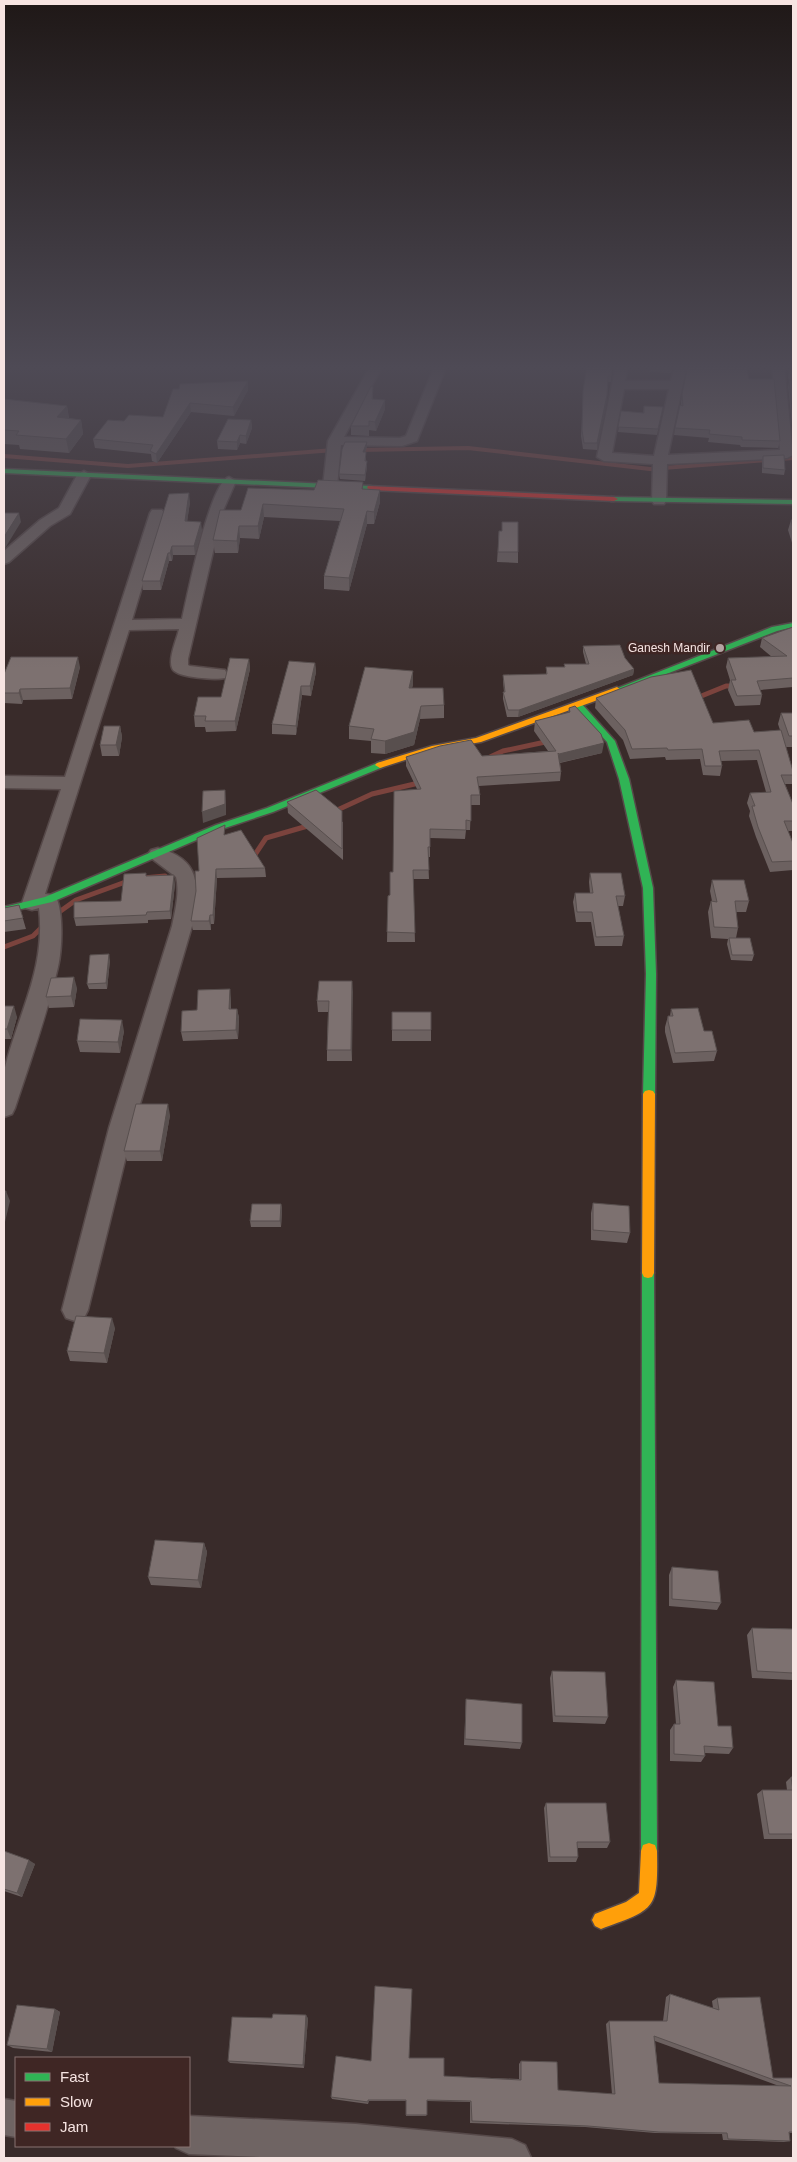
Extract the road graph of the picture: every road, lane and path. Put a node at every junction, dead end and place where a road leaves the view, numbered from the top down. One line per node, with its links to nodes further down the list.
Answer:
1 (332, 466): 6 (street)
2 (660, 466): 7 (street)
3 (4, 471): 4 (street)
4 (84, 475): 5 (street); 10 (street)
5 (229, 481): 6 (street); 11 (street)
6 (330, 486): 7 (street)
7 (659, 501): 8 (street)
8 (793, 502)
9 (156, 513): 12 (street)
10 (4, 559)
11 (188, 624): 12 (street); 14 (street)
12 (122, 625): 17 (street)
13 (793, 625): 15 (street)
14 (220, 674)
15 (578, 705): 18 (street); 23 (street)
16 (4, 782): 17 (street)
17 (71, 783): 20 (street)
18 (158, 854): 20 (street); 22 (street)
19 (4, 910): 20 (street)
20 (46, 910): 21 (street)
21 (4, 1108)
22 (74, 1310)
23 (601, 1920)
24 (190, 2135): 25 (street)
25 (512, 2158)

